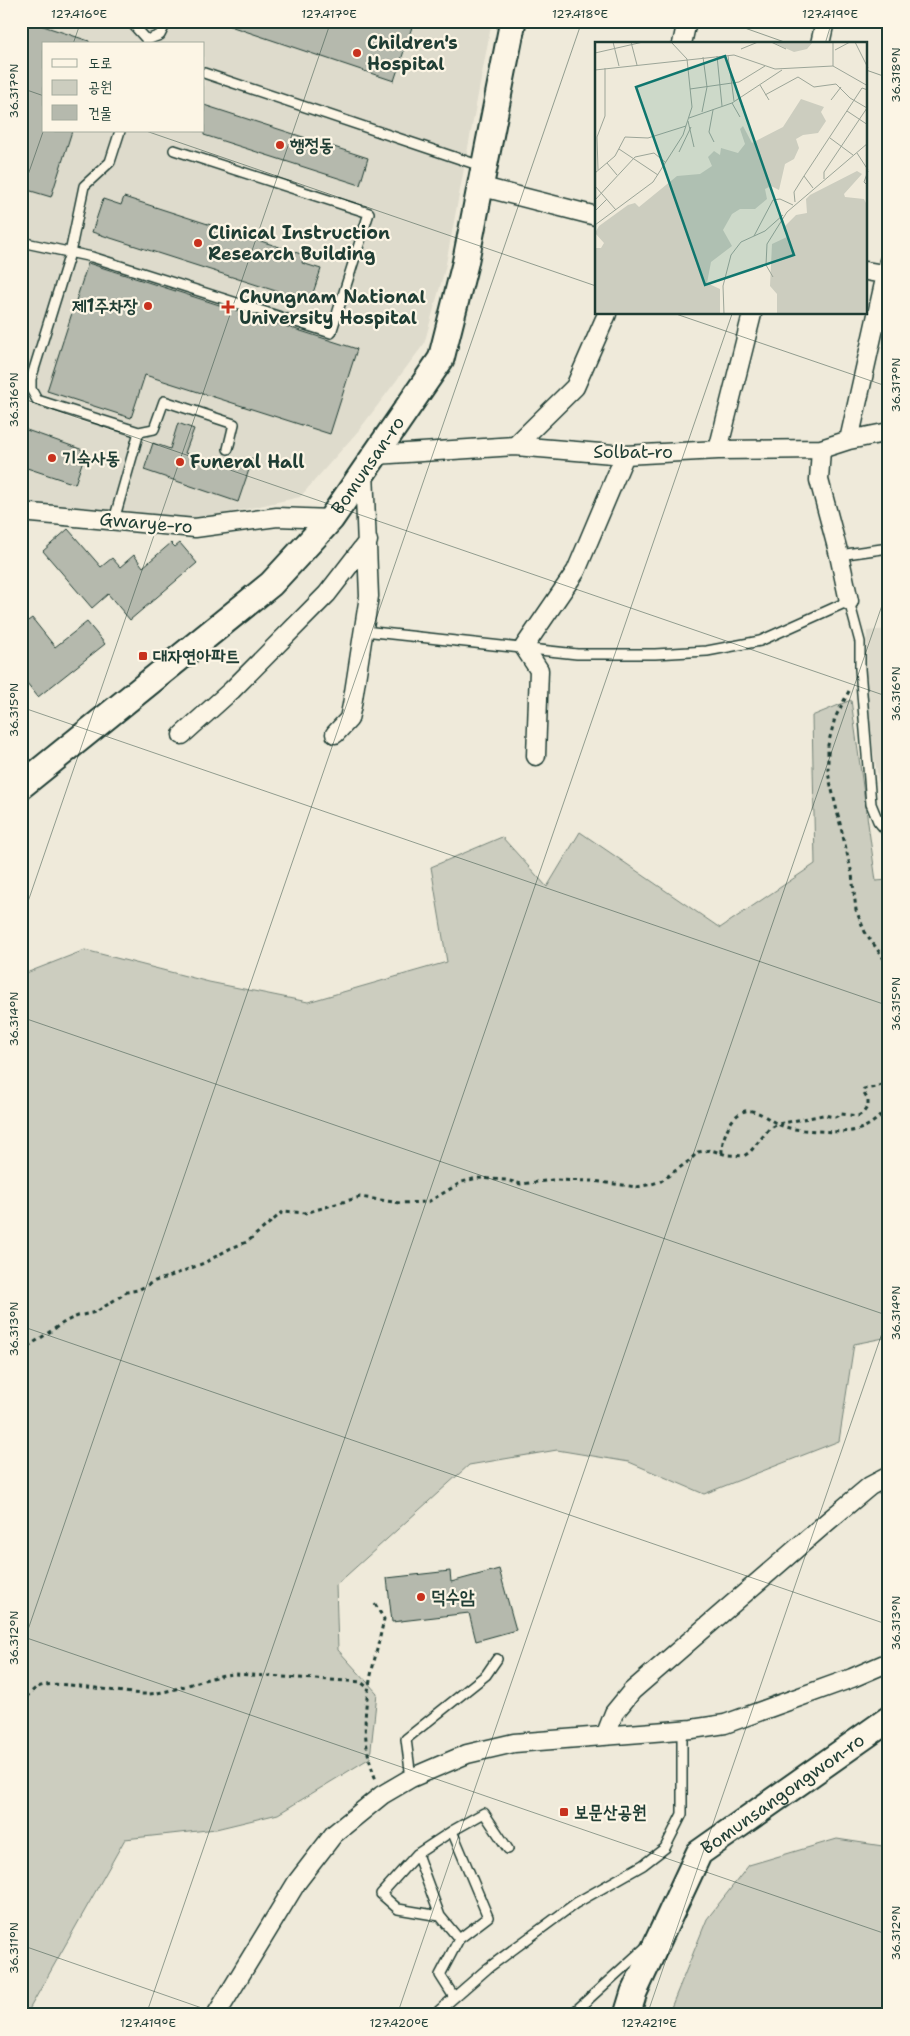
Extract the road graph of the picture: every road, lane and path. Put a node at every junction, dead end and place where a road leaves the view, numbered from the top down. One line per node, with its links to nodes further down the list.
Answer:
1 (130, 21): 6 (lane)
2 (167, 21): 6 (lane)
3 (513, 21): 12 (main road, Bomunsan-ro)
4 (687, 21): 7 (street)
5 (825, 21): 8 (street)
6 (146, 42)
7 (682, 42)
8 (820, 42)
9 (205, 73): 12 (lane)
10 (120, 132): 15 (lane)
11 (174, 150): 15 (lane)
12 (482, 177): 13 (street); 28 (main road, Bomunsan-ro)
13 (595, 216)
14 (21, 242): 15 (lane)
15 (70, 254): 20 (lane)
16 (888, 270): 17 (street); 22 (street)
17 (868, 271)
18 (607, 315): 23 (street)
19 (752, 315): 26 (street)
20 (138, 432): 25 (lane); 31 (lane)
21 (889, 432): 22 (street, Solbat-ro)
22 (849, 440): 24 (street, Solbat-ro)
23 (515, 446): 27 (street, Solbat-ro); 28 (street, Solbat-ro)
24 (821, 449): 26 (street, Solbat-ro); 34 (street)
25 (228, 450)
26 (718, 450): 27 (street, Solbat-ro)
27 (625, 455): 37 (street)
28 (369, 463): 30 (main road, Bomunsan-ro); 32 (street)
29 (21, 512): 31 (street, Gwarye-ro)
30 (331, 519): 31 (street, Gwarye-ro); 42 (main road, Bomunsan-ro)
31 (114, 520)
32 (368, 541): 36 (street); 40 (street)
33 (889, 548): 34 (lane)
34 (839, 554): 35 (street)
35 (849, 601): 37 (lane); 38 (lane)
36 (364, 631): 37 (lane); 39 (street)
37 (524, 647): 41 (street)
38 (860, 669): 44 (lane); 46 (path)
39 (335, 734)
40 (182, 735)
41 (536, 756)
42 (23, 778)
43 (889, 819): 44 (lane)
44 (878, 820): 45 (lane)
45 (889, 834)
46 (889, 966)
47 (889, 1082): 49 (path)
48 (889, 1105): 49 (path)
49 (778, 1124): 50 (path); 50 (path)
50 (722, 1153): 51 (path)
51 (21, 1351)
52 (889, 1476): 60 (street)
53 (375, 1604): 56 (path)
54 (496, 1659): 61 (lane)
55 (889, 1662): 59 (street)
56 (368, 1688): 57 (path); 62 (path)
57 (21, 1703)
58 (889, 1719): 67 (main road, Bomunsangongwon-ro)
59 (682, 1730): 60 (street); 69 (lane)
60 (605, 1736): 61 (street)
61 (411, 1778): 62 (street)
62 (382, 1795): 70 (street)
63 (452, 1831): 64 (lane); 65 (lane); 68 (lane)
64 (508, 1849)
65 (417, 1854): 66 (lane); 66 (lane)
66 (440, 1916): 68 (lane)
67 (660, 1934): 72 (lane); 73 (main road, Bomunsangongwon-ro)
68 (459, 1939): 69 (lane)
69 (454, 1997): 71 (lane)
70 (216, 2015)
71 (434, 2015)
72 (571, 2015)
73 (627, 2015)

